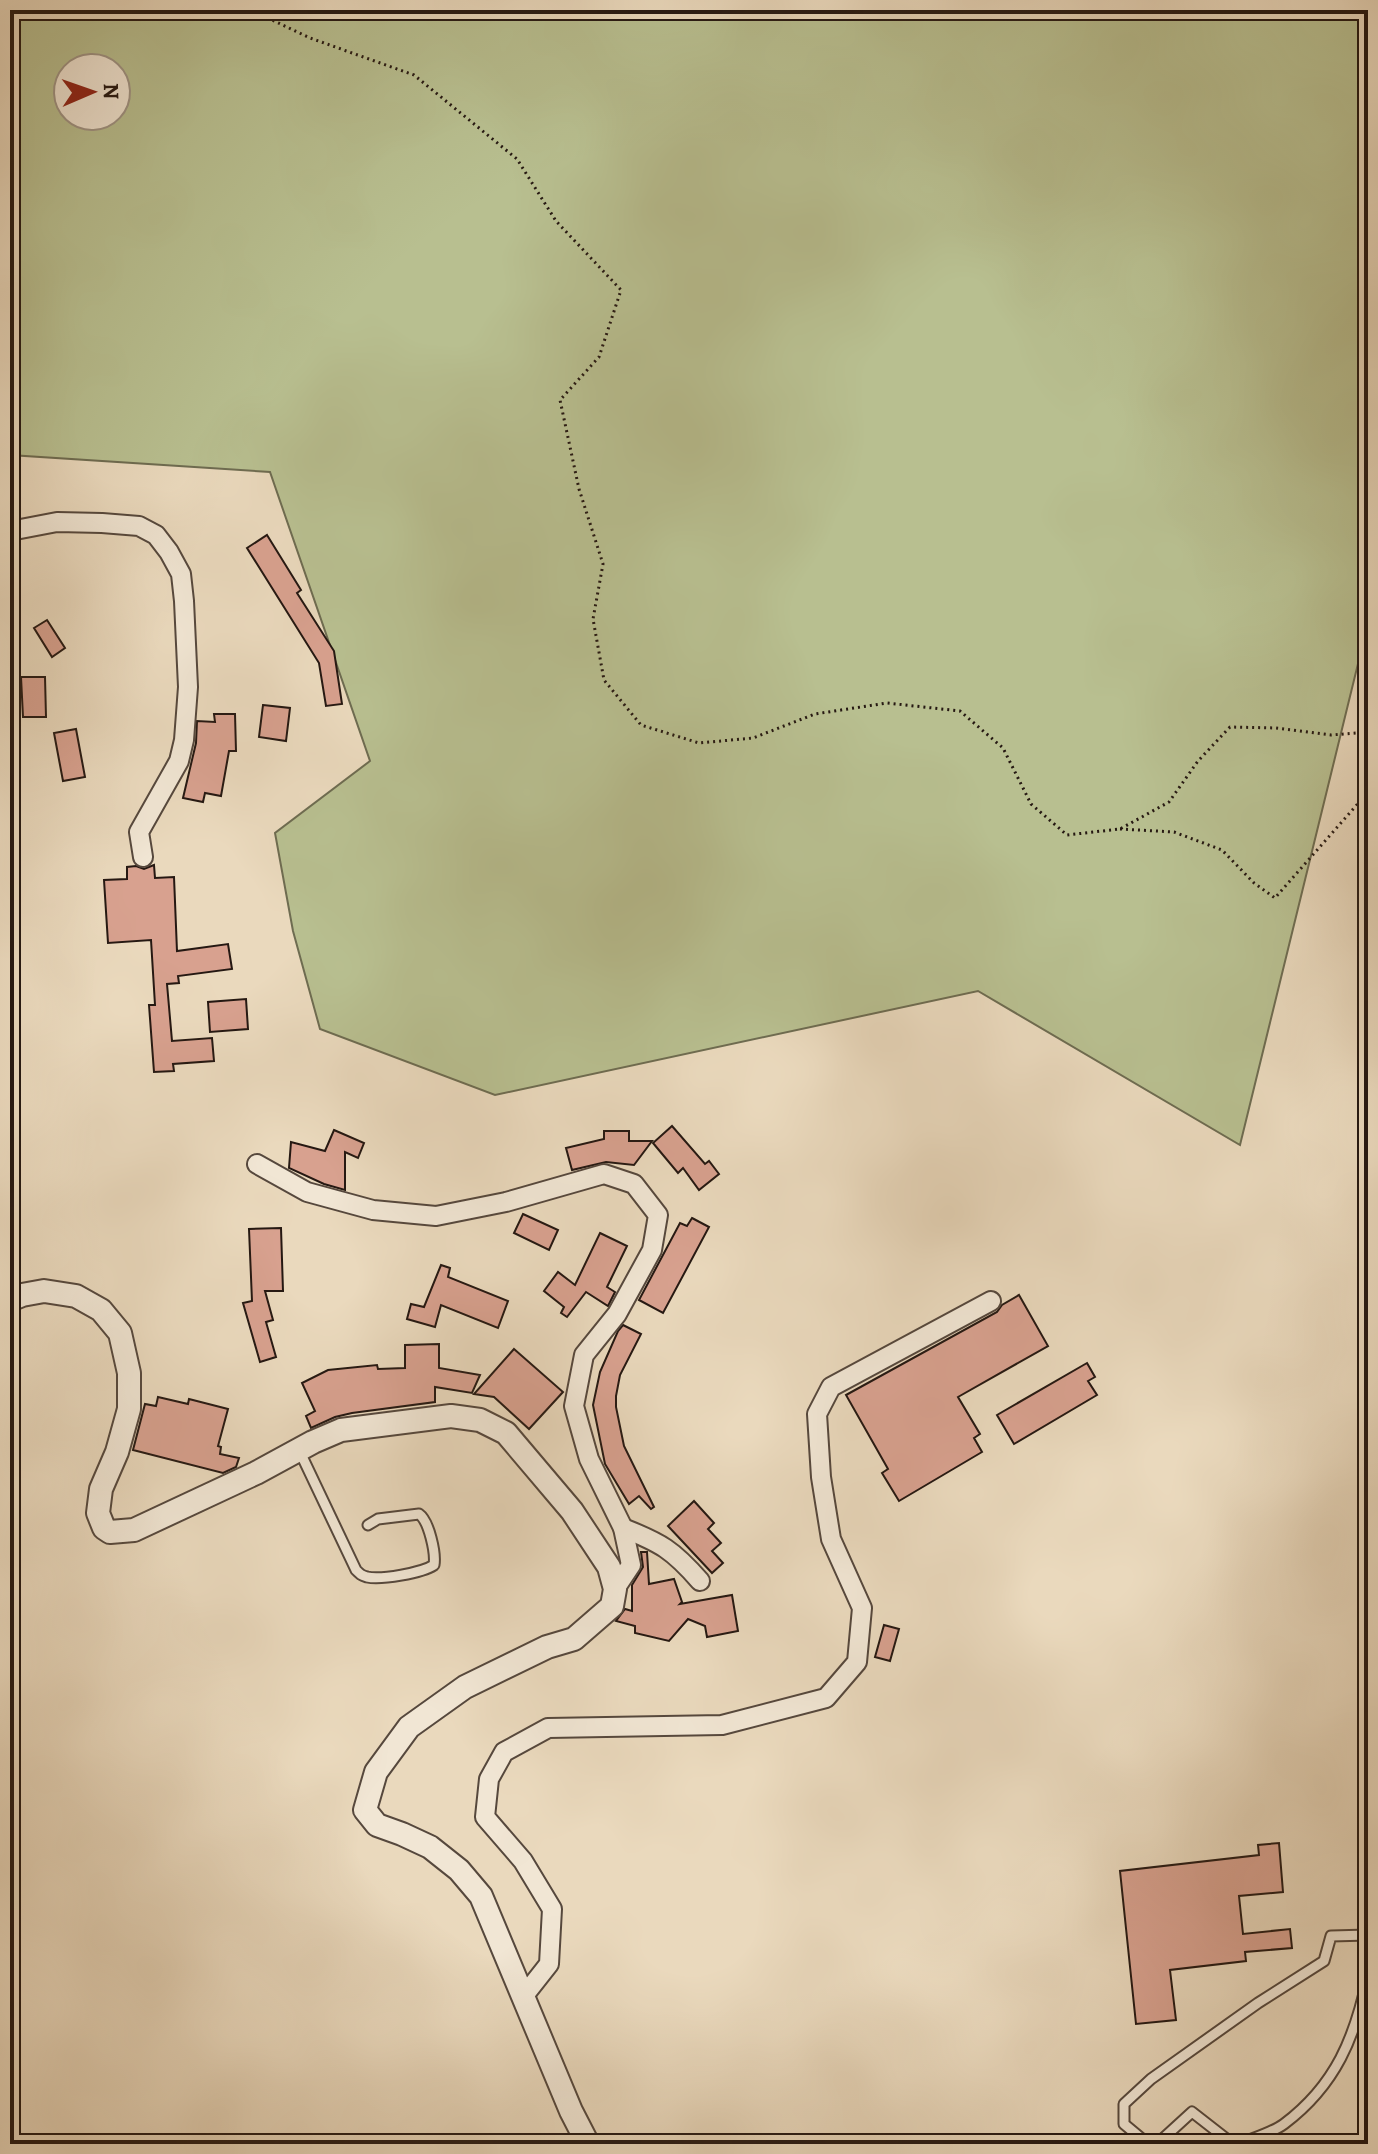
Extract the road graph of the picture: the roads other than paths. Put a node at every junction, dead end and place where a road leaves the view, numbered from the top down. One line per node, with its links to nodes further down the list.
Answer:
1 (10, 531): 2 (street)
2 (143, 857)
3 (257, 1164): 8 (street)
4 (10, 1300): 6 (street)
5 (991, 1301): 13 (street)
6 (299, 1450): 7 (lane); 10 (street)
7 (368, 1525)
8 (623, 1528): 9 (street); 10 (street)
9 (700, 1581)
10 (615, 1589): 13 (street)
11 (1368, 1935): 16 (lane)
12 (1368, 1976): 18 (lane)
13 (523, 1997): 15 (street)
14 (1368, 2136): 19 (lane)
15 (588, 2144)
16 (1148, 2144)
17 (1157, 2144): 18 (lane)
18 (1236, 2144)
19 (1365, 2144)

